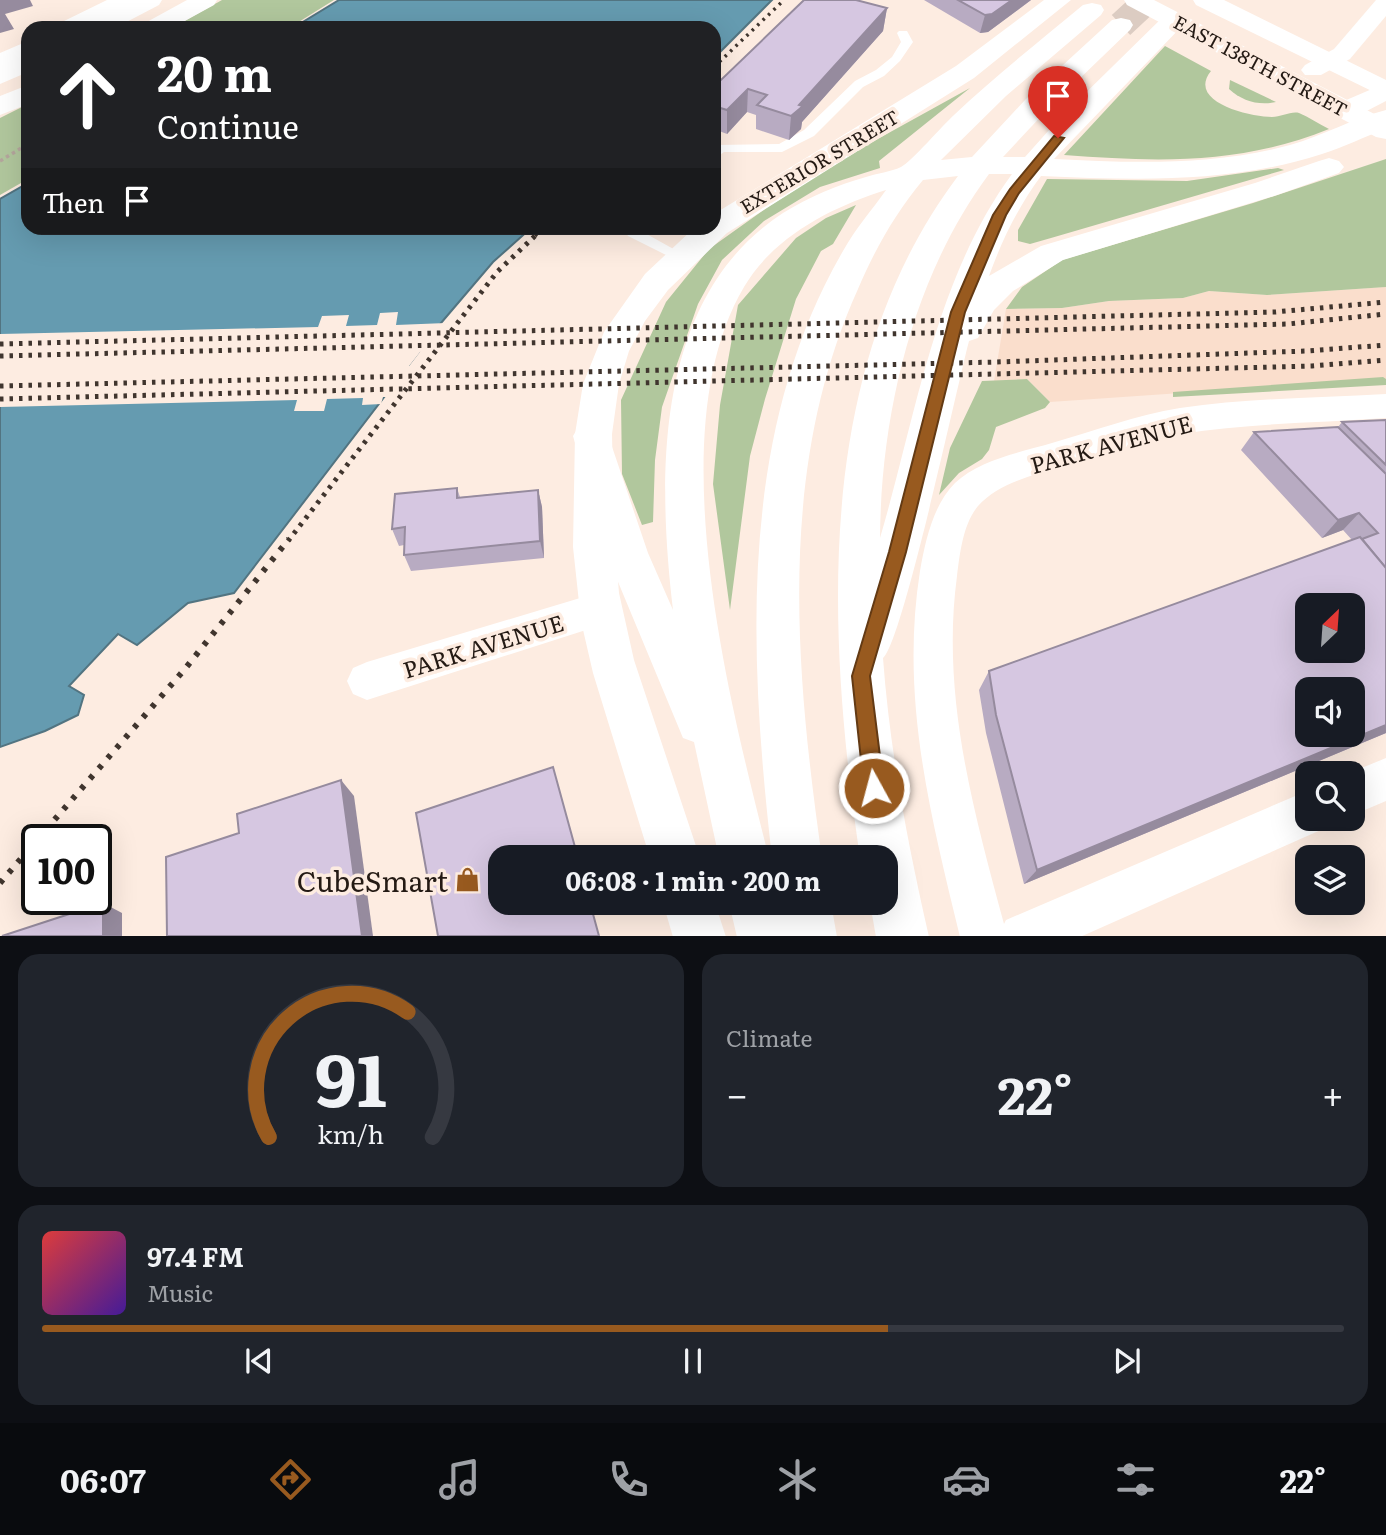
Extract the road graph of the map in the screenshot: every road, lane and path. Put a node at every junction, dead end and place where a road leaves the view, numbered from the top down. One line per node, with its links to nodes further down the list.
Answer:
1 (124, 0): 9 (street)
2 (150, 0): 10 (main road)
3 (169, 0): 11 (main road)
4 (205, 0): 12 (main road)
5 (1059, 0): 28 (main road, EXTERIOR STREET)
6 (1386, 2): 17 (street)
7 (1187, 5): 8 (main road, EAST 138TH STREET); 17 (main road, EAST 138TH STREET); 23 (main road, EAST 138TH STREET); 32 (main road)
8 (1116, 11): 36 (main road); 44 (main road)
9 (82, 21)
10 (110, 21)
11 (129, 21)
12 (167, 21)
13 (903, 33): 26 (lane)
14 (21, 52): 15 (street)
15 (0, 62)
16 (21, 66): 18 (main road)
17 (1322, 66): 23 (main road, EAST 138TH STREET)
18 (0, 76)
19 (21, 76): 20 (main road)
20 (0, 86)
21 (21, 96): 22 (main road)
22 (0, 107)
23 (1371, 107): 24 (main road, EAST 138TH STREET); 39 (main road)
24 (1380, 143): 32 (main road)
25 (21, 148): 27 (path)
26 (721, 148)
27 (0, 161)
28 (721, 223)
29 (636, 235): 31 (lane)
30 (705, 235): 31 (main road, EXTERIOR STREET)
31 (679, 256): 34 (main road, EXTERIOR STREET)
32 (944, 373): 36 (main road)
33 (1386, 406): 54 (street, PARK AVENUE)
34 (592, 436): 35 (main road, EXTERIOR STREET); 39 (main road)
35 (600, 610): 37 (street, PARK AVENUE); 42 (main road, EXTERIOR STREET)
36 (861, 676): 45 (main road)
37 (367, 681)
38 (1386, 779): 40 (street)
39 (725, 782): 43 (main road)
40 (1365, 788)
41 (1295, 818): 55 (street)
42 (671, 845)
43 (741, 845)
44 (795, 845)
45 (883, 845)
46 (898, 914): 53 (main road)
47 (693, 915): 50 (main road)
48 (758, 915): 51 (main road)
49 (807, 915): 52 (main road)
50 (700, 936)
51 (764, 936)
52 (811, 936)
53 (903, 936)
54 (984, 936)
55 (1023, 936)

